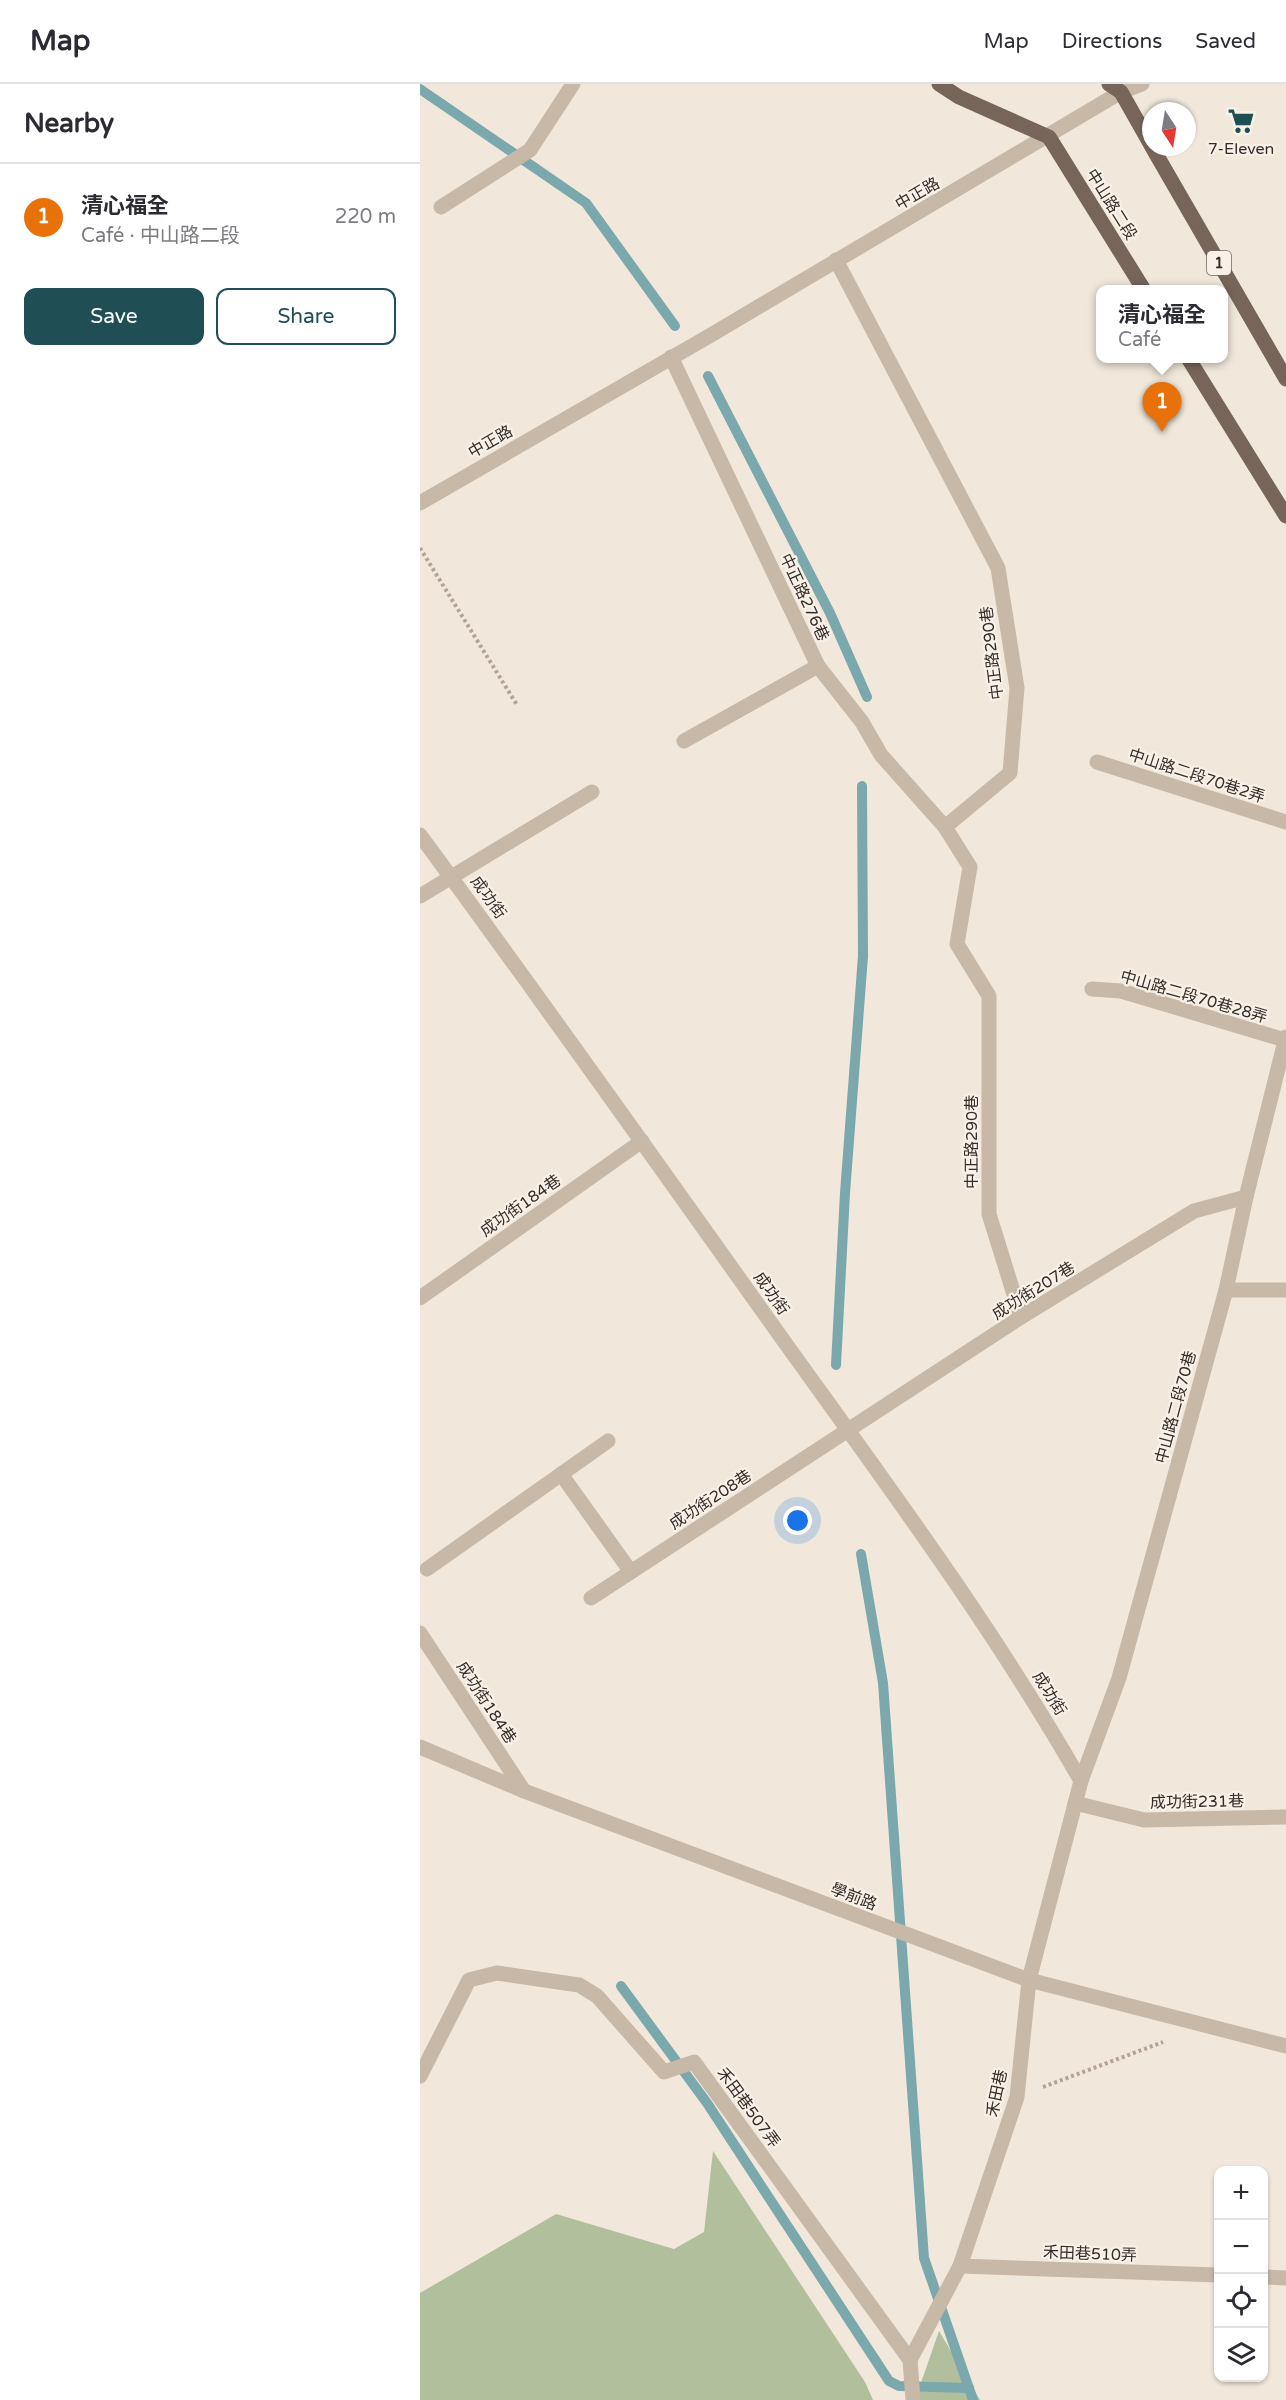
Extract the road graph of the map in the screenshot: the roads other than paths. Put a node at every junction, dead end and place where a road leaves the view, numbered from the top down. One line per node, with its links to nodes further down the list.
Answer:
1 (573, 84): 8 (street)
2 (939, 84): 6 (main road)
3 (1142, 84): 4 (street, 中正路)
4 (1115, 88): 5 (main road, 1); 6 (street, 中正路)
5 (1142, 130)
6 (1048, 137): 9 (street, 中正路); 10 (main road, 中山路二段)
7 (1158, 156): 13 (main road, 1)
8 (441, 207)
9 (836, 260): 11 (street, 中正路); 21 (street, 中正路290巷)
10 (1141, 285)
11 (671, 357): 14 (street, 中正路); 16 (street, 中正路276巷)
12 (1191, 363): 15 (main road)
13 (1286, 379)
14 (420, 503)
15 (1286, 516)
16 (818, 666): 17 (street); 21 (street, 中正路276巷)
17 (684, 741)
18 (1097, 762): 20 (street, 中山路二段70巷2弄)
19 (592, 792): 23 (street)
20 (1286, 822)
21 (945, 827): 32 (street, 中正路290巷)
22 (420, 835): 23 (street, 成功街)
23 (452, 877): 24 (street); 27 (street, 成功街)
24 (420, 896)
25 (1092, 989): 26 (street, 中山路二段70巷28弄)
26 (1286, 1039): 28 (street, 中山路二段70巷)
27 (642, 1141): 31 (street, 成功街184巷); 33 (street, 成功街)
28 (1246, 1197): 29 (street, 中山路二段70巷); 32 (street, 成功街207巷)
29 (1226, 1290): 30 (street); 41 (street, 中山路二段70巷)
30 (1286, 1290)
31 (420, 1298)
32 (1021, 1317): 33 (street, 成功街207巷)
33 (848, 1431): 37 (street, 成功街208巷); 41 (street, 成功街)
34 (608, 1441): 35 (street)
35 (561, 1474): 36 (street); 37 (street)
36 (427, 1569)
37 (632, 1572): 38 (street, 成功街208巷)
38 (591, 1598)
39 (420, 1633): 42 (street, 成功街184巷)
40 (420, 1747): 42 (street, 學前路)
41 (1081, 1781): 43 (street, 禾田巷)
42 (524, 1791): 45 (street, 學前路)
43 (1075, 1803): 44 (street, 成功街231巷); 45 (street, 禾田巷)
44 (1286, 1817)
45 (1029, 1980): 46 (street, 學前路); 48 (street, 禾田巷)
46 (1286, 2046)
47 (420, 2076): 52 (street, 禾田巷507弄)
48 (960, 2266): 49 (street, 禾田巷510弄); 52 (street, 禾田巷)
49 (1214, 2275)
50 (1268, 2277): 51 (street)
51 (1286, 2278)
52 (910, 2360): 53 (street)
53 (913, 2400)

